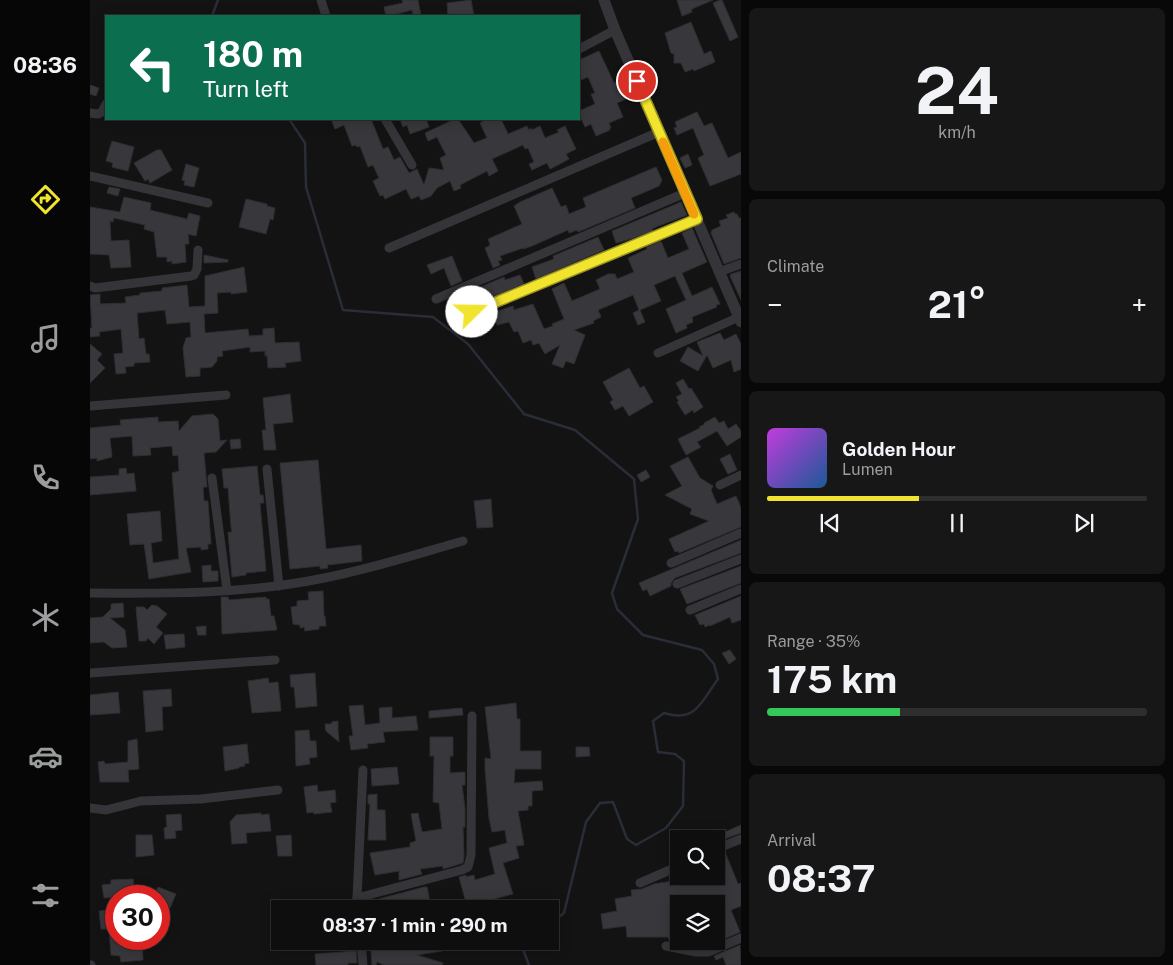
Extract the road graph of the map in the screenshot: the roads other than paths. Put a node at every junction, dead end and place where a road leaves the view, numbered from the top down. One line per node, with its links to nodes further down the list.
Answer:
1 (321, 0): 3 (street)
2 (604, 0): 4 (street)
3 (326, 15)
4 (615, 30): 5 (street); 9 (street)
5 (580, 48)
6 (105, 106): 7 (street)
7 (90, 113)
8 (386, 120): 10 (street)
9 (659, 132): 12 (street); 15 (street)
10 (412, 166)
11 (90, 176): 13 (street)
12 (686, 193): 14 (street); 20 (street)
13 (208, 204)
14 (697, 219): 18 (street); 21 (street)
15 (389, 248)
16 (198, 250): 19 (street)
17 (740, 264): 18 (street)
18 (719, 272): 22 (street)
19 (90, 286)
20 (436, 300)
21 (472, 312)
22 (739, 319): 23 (street)
23 (658, 353)
24 (226, 394): 25 (street)
25 (90, 406)
26 (267, 469): 35 (street)
27 (740, 476): 29 (street)
28 (212, 478): 37 (street)
29 (720, 485)
30 (740, 533): 33 (street)
31 (463, 541): 35 (street)
32 (740, 559): 34 (street)
33 (671, 563)
34 (677, 584)
35 (278, 586): 37 (street)
36 (740, 589): 39 (street)
37 (227, 590): 38 (street)
38 (90, 593)
39 (690, 610)
40 (276, 660): 41 (street)
41 (90, 673)
42 (472, 716): 50 (street)
43 (364, 770): 50 (street)
44 (278, 790): 45 (street)
45 (90, 808)
46 (740, 839): 47 (street)
47 (725, 845)
48 (670, 870): 49 (street)
49 (640, 882)
50 (356, 898)
51 (740, 938): 52 (street)
52 (666, 946)
53 (362, 950): 54 (street)
54 (363, 965)

